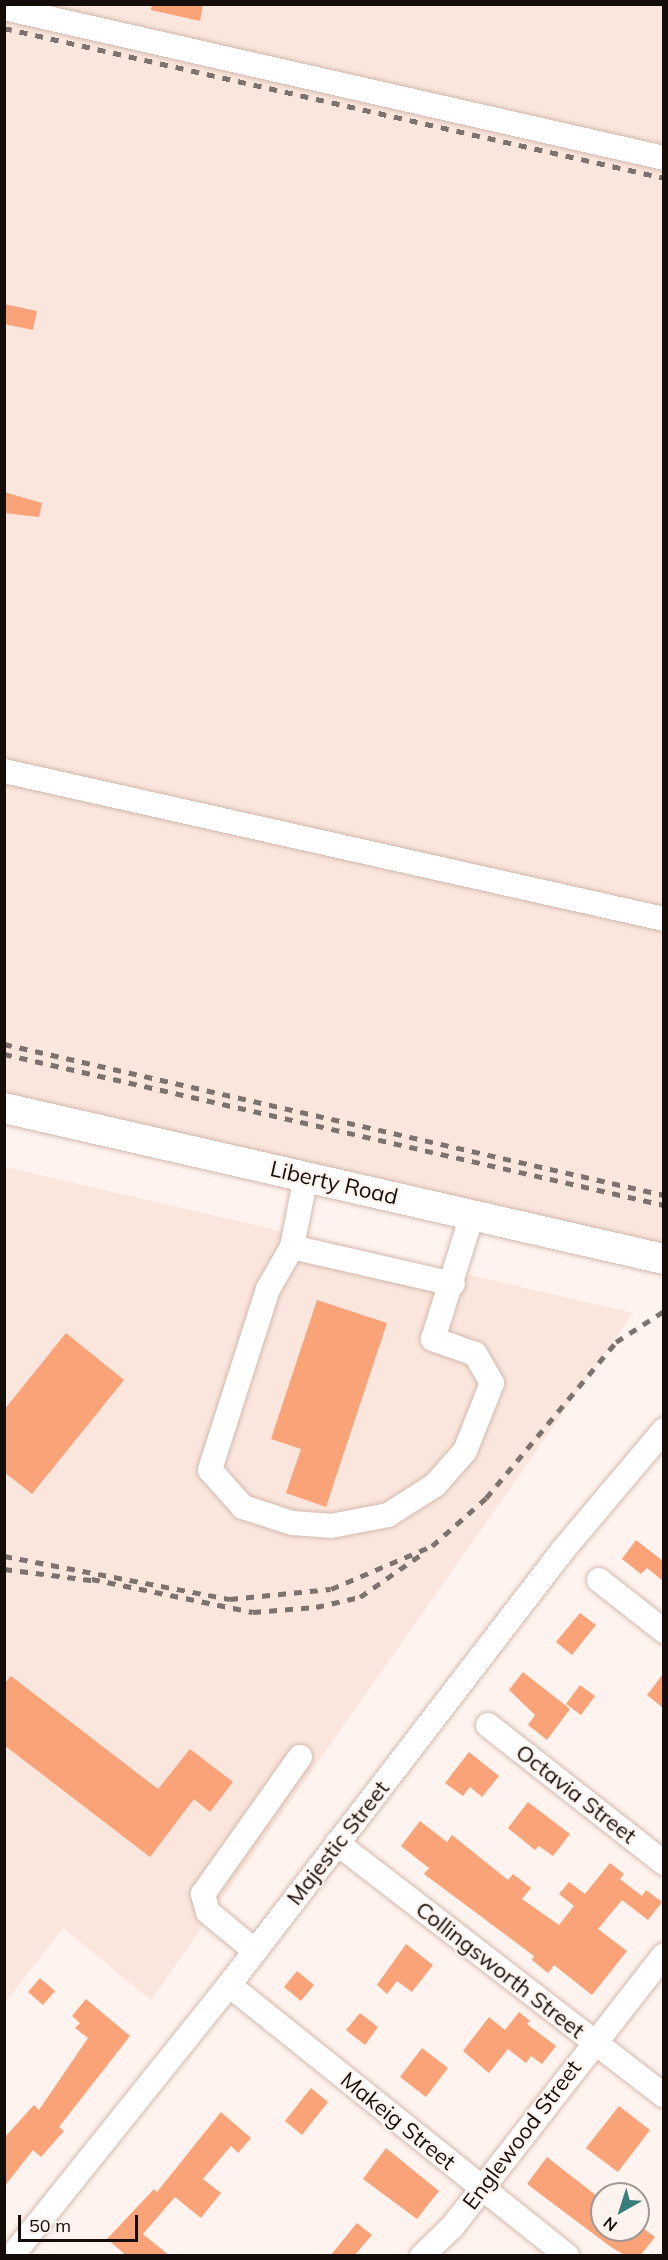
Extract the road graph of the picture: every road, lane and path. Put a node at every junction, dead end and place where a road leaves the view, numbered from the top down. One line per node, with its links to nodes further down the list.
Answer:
1 (4, 8): 2 (street)
2 (663, 158)
3 (4, 771): 4 (street)
4 (663, 919)
5 (4, 1108): 6 (main road, Liberty Road)
6 (306, 1176): 7 (main road, Liberty Road); 8 (street)
7 (472, 1215): 9 (main road, Liberty Road); 10 (street)
8 (292, 1247): 10 (street); 10 (street)
9 (663, 1258)
10 (453, 1284)
11 (663, 1430): 16 (street, Majestic Street)
12 (599, 1580): 13 (street)
13 (663, 1631)
14 (489, 1725): 17 (street, Octavia Street)
15 (300, 1757): 18 (street)
16 (338, 1844): 18 (street, Majestic Street); 21 (street, Collingsworth Street)
17 (663, 1863)
18 (255, 1952): 20 (street, Majestic Street)
19 (663, 1955): 21 (street, Englewood Street)
20 (229, 1985): 23 (street, Makeig Street); 24 (street, Majestic Street)
21 (594, 2042): 22 (street, Collingsworth Street); 23 (street, Englewood Street)
22 (663, 2096)
23 (481, 2188): 25 (street, Englewood Street); 26 (street, Makeig Street)
24 (12, 2256)
25 (422, 2256)
26 (567, 2256)

